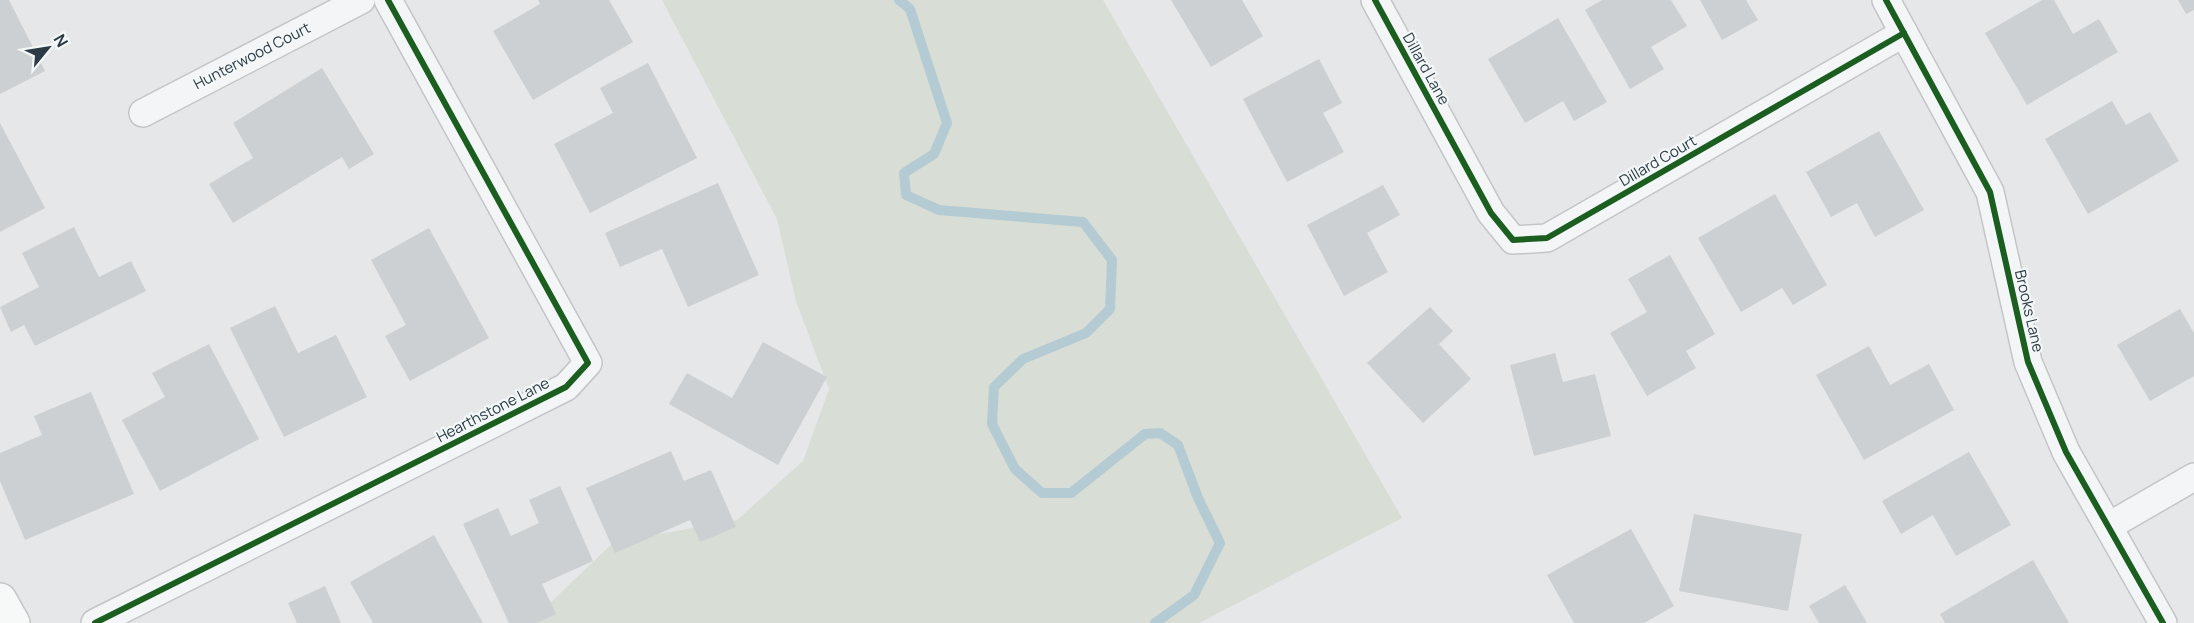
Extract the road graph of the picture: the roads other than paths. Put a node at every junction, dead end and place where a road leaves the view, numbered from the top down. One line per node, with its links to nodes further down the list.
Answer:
1 (361, 0): 6 (street, Hunterwood Court)
2 (388, 0): 12 (street, Hearthstone Lane)
3 (1375, 0): 7 (street, Dillard Lane)
4 (1886, 0): 5 (street, Brooks Lane)
5 (1904, 33): 7 (street, Dillard Court); 9 (street, Brooks Lane)
6 (143, 113)
7 (1456, 149)
8 (2194, 477): 9 (street)
9 (2109, 526): 13 (street, Brooks Lane)
10 (0, 600): 11 (main road)
11 (13, 623)
12 (94, 623)
13 (2163, 623)

